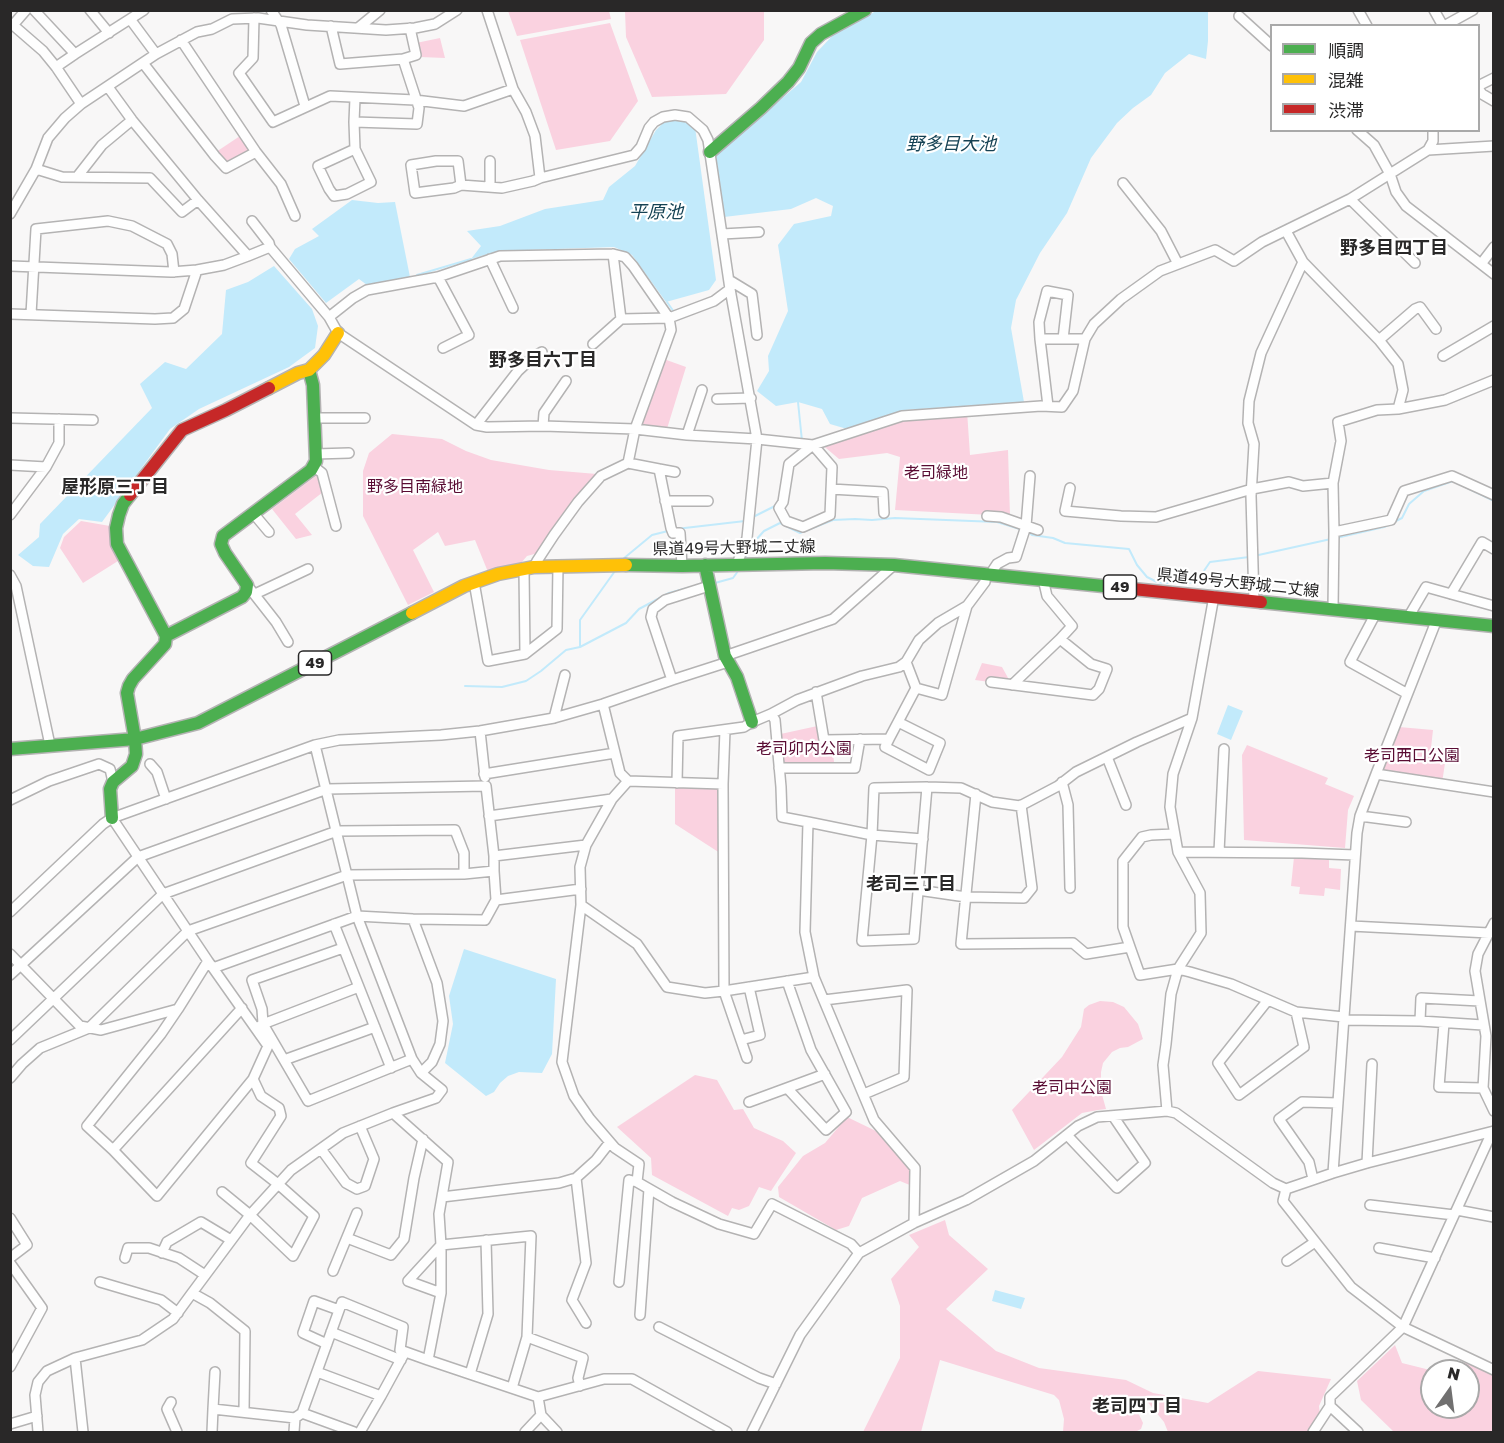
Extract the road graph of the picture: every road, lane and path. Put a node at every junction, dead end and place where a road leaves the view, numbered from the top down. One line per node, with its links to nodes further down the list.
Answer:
1 (26, 10): 20 (street)
2 (34, 10): 27 (street)
3 (90, 10): 24 (street)
4 (272, 10): 16 (street)
5 (380, 10): 22 (street)
6 (457, 10): 23 (street)
7 (487, 10): 34 (street)
8 (865, 10): 49 (main road)
9 (1358, 10): 17 (street)
10 (1434, 10): 18 (street)
11 (1473, 10): 19 (street)
12 (143, 11): 15 (street)
13 (1239, 16): 26 (street)
14 (254, 18): 16 (street); 25 (street); 40 (street)
15 (130, 19): 24 (street); 28 (street)
16 (277, 21): 21 (street); 40 (street)
17 (1366, 24)
18 (1443, 24)
19 (1448, 24)
20 (12, 25): 31 (street)
21 (331, 26): 22 (street); 29 (street)
22 (358, 28): 23 (street)
23 (410, 28): 29 (street)
24 (109, 33): 27 (street)
25 (181, 40): 28 (street); 48 (street)
26 (1270, 44)
27 (75, 54): 31 (street)
28 (156, 54): 30 (street)
29 (403, 59): 37 (street)
30 (143, 63): 33 (street); 48 (street)
31 (56, 67): 39 (street)
32 (1494, 78): 35 (street)
33 (108, 87): 39 (street); 41 (street)
34 (513, 89): 37 (street); 54 (street)
35 (1480, 91): 38 (street)
36 (355, 98): 37 (street); 40 (street); 42 (street)
37 (415, 100): 42 (street)
38 (1494, 101)
39 (81, 104): 51 (street)
40 (305, 106)
41 (132, 120): 53 (street); 59 (street)
42 (354, 122): 46 (street)
43 (1359, 132): 52 (street)
44 (1433, 132): 47 (street)
45 (1494, 146): 47 (street)
46 (355, 148): 46 (street)
47 (1428, 150): 52 (street)
48 (256, 152): 61 (street)
49 (710, 152): 54 (street); 65 (street)
50 (490, 161): 57 (street)
51 (36, 170): 53 (street); 60 (street)
52 (1390, 174): 58 (street); 74 (street)
53 (77, 177): 59 (street)
54 (540, 178): 57 (street)
55 (1123, 183): 73 (street)
56 (461, 185): 56 (street); 57 (street)
57 (490, 187)
58 (1350, 199): 63 (street); 72 (street)
59 (198, 200): 69 (street)
60 (10, 214)
61 (295, 216)
62 (252, 222): 66 (street)
63 (1286, 231): 71 (street); 73 (street)
64 (759, 232): 65 (street)
65 (722, 234): 81 (street)
66 (270, 248): 69 (street); 85 (street)
67 (1494, 248): 74 (street)
68 (613, 254): 70 (street); 86 (street); 87 (street)
69 (249, 256): 77 (street)
70 (490, 259): 80 (street); 82 (street)
71 (1303, 262): 95 (street); 130 (street)
72 (1414, 263)
73 (1178, 264): 94 (street)
74 (1481, 264): 79 (street)
75 (10, 266): 76 (street)
76 (33, 266): 78 (street); 78 (street); 84 (street)
77 (197, 270): 78 (street); 84 (street)
78 (174, 272)
79 (1494, 274)
80 (438, 277): 85 (street); 97 (street)
81 (729, 284): 86 (street); 91 (street); 104 (street)
82 (513, 308)
83 (10, 314): 84 (street)
84 (31, 314)
85 (329, 317): 90 (street)
86 (669, 318): 87 (street); 115 (street)
87 (621, 319): 96 (street)
88 (1494, 326): 99 (street)
89 (1436, 330): 95 (street)
90 (338, 333): 100 (main road); 113 (street)
91 (757, 335)
92 (1040, 339): 93 (street); 93 (street); 106 (street)
93 (1063, 339): 94 (street)
94 (1085, 339): 106 (street)
95 (1379, 340): 107 (street)
96 (593, 344)
97 (443, 348)
98 (542, 352): 113 (street)
99 (1443, 356)
100 (309, 370): 109 (main road); 167 (main road)
101 (1494, 380): 107 (street)
102 (566, 381): 114 (street)
103 (702, 390): 116 (street)
104 (751, 398): 105 (street); 117 (street)
105 (717, 399)
106 (1048, 406): 118 (street)
107 (1398, 409): 127 (street)
108 (10, 418): 111 (street)
109 (314, 418): 110 (street); 120 (main road)
110 (365, 418)
111 (59, 419): 112 (street); 123 (street)
112 (93, 420)
113 (476, 424): 114 (street)
114 (543, 426): 115 (street)
115 (634, 429): 116 (street); 121 (street)
116 (687, 435): 117 (street)
117 (758, 439): 118 (street); 144 (street)
118 (813, 445): 129 (street); 129 (street)
119 (349, 453): 120 (street)
120 (314, 460): 134 (main road); 138 (street)
121 (628, 463): 124 (street); 149 (street)
122 (10, 465): 123 (street)
123 (46, 466): 136 (street)
124 (658, 469): 125 (street); 132 (street)
125 (675, 472)
126 (1030, 476): 139 (street)
127 (1333, 483): 130 (street); 142 (street)
128 (1070, 488): 130 (street)
129 (831, 489): 135 (street)
130 (1252, 489): 159 (street)
131 (1494, 495): 142 (street)
132 (666, 501): 133 (street); 148 (street)
133 (708, 501)
134 (253, 513): 141 (street); 156 (main road)
135 (884, 513)
136 (10, 515)
137 (987, 516): 139 (street)
138 (336, 526)
139 (1025, 530): 140 (street); 151 (street)
140 (1038, 530)
141 (269, 532)
142 (1334, 536): 162 (street)
143 (1494, 549): 157 (street)
144 (742, 564): 145 (main road, 県道49号大野城二丈線 / 49); 146 (main road, 県道49号大野城二丈線 / 49)
145 (705, 565): 148 (main road, 県道49号大野城二丈線 / 49); 155 (main road)
146 (894, 565): 151 (main road, 県道49号大野城二丈線 / 49); 171 (street)
147 (558, 566): 148 (main road, 県道49号大野城二丈線 / 49); 149 (main road, 県道49号大野城二丈線 / 49); 170 (street)
148 (682, 566)
149 (529, 568): 154 (main road, 県道49号大野城二丈線 / 49); 170 (street)
150 (308, 569): 156 (street)
151 (990, 573): 153 (main road, 県道49号大野城二丈線 / 49); 160 (street)
152 (10, 575): 191 (street)
153 (1043, 579): 158 (main road, 県道49号大野城二丈線 / 49); 168 (street)
154 (474, 582): 170 (street); 188 (main road, 県道49号大野城二丈線 / 49)
155 (708, 583): 171 (main road); 174 (street)
156 (251, 590): 167 (main road); 169 (street)
157 (1451, 594): 161 (street); 164 (street)
158 (1214, 596): 159 (main road, 県道49号大野城二丈線 / 49); 183 (street)
159 (1254, 601): 162 (main road, 県道49号大野城二丈線 / 49)
160 (967, 606): 172 (street); 177 (street)
161 (1494, 606)
162 (1333, 609): 163 (main road, 県道49号大野城二丈線 / 49)
163 (1376, 613): 164 (main road, 県道49号大野城二丈線 / 49); 179 (street)
164 (1409, 616): 165 (main road, 県道49号大野城二丈線 / 49)
165 (1437, 619): 166 (main road, 県道49号大野城二丈線 / 49); 179 (street)
166 (1494, 626)
167 (166, 636): 188 (main road)
168 (1060, 639): 176 (street); 176 (street)
169 (288, 642)
170 (525, 654)
171 (726, 659): 174 (street); 184 (main road)
172 (906, 662): 177 (street); 178 (street)
173 (565, 675): 182 (street)
174 (672, 680): 180 (street)
175 (991, 682): 176 (street)
176 (1012, 685)
177 (916, 688): 185 (street)
178 (816, 692): 181 (street); 189 (street)
179 (1406, 693): 200 (street)
180 (603, 704): 182 (street); 195 (street)
181 (771, 714): 184 (street); 198 (street)
182 (554, 718): 187 (street)
183 (1192, 718): 196 (street); 222 (street)
184 (752, 722): 186 (street)
185 (898, 722): 190 (street); 190 (street)
186 (725, 730): 203 (street); 205 (street)
187 (480, 731): 192 (street); 199 (street)
188 (135, 739): 191 (main road, 県道49号大野城二丈線 / 49); 202 (main road)
189 (860, 739): 190 (street); 198 (street)
190 (889, 739)
191 (50, 745): 193 (main road, 県道49号大野城二丈線 / 49)
192 (315, 745): 208 (street); 211 (street)
193 (10, 749)
194 (1224, 749): 227 (street)
195 (615, 753): 199 (street); 201 (street)
196 (1107, 757): 204 (street); 215 (street)
197 (150, 764): 211 (street)
198 (779, 768): 219 (street)
199 (484, 774): 206 (street)
200 (1376, 774): 209 (street); 217 (street)
201 (628, 781): 203 (street); 212 (street)
202 (113, 782): 213 (street); 218 (main road)
203 (677, 783): 205 (street)
204 (1062, 783): 214 (street); 234 (street)
205 (723, 784): 260 (street)
206 (486, 786): 208 (street); 216 (street)
207 (927, 787): 210 (street); 223 (street); 224 (street)
208 (327, 789): 221 (street); 229 (street)
209 (1494, 792)
210 (976, 794): 214 (street); 238 (street)
211 (166, 799): 218 (street)
212 (612, 799): 216 (street); 225 (street)
213 (10, 800)
214 (1021, 805): 238 (street)
215 (1126, 805)
216 (489, 816): 230 (street)
217 (1360, 816): 220 (street); 228 (street)
218 (112, 818): 229 (street); 241 (street)
219 (808, 822): 223 (street); 256 (street)
220 (1406, 822)
221 (337, 831): 232 (street); 233 (street); 237 (street)
222 (1174, 834): 226 (street); 249 (street)
223 (872, 835): 224 (street); 236 (street)
224 (923, 839): 236 (street)
225 (586, 845): 230 (street); 235 (street)
226 (1178, 852): 227 (street); 254 (street)
227 (1219, 852): 228 (street)
228 (1355, 855): 246 (street)
229 (138, 856): 237 (street); 253 (street)
230 (494, 856): 231 (street)
231 (494, 872): 233 (street); 239 (street)
232 (347, 874): 233 (street); 242 (street); 247 (street)
233 (464, 874)
234 (1070, 888)
235 (581, 890): 239 (street); 240 (street)
236 (918, 890): 238 (street)
237 (164, 894): 247 (street); 261 (street)
238 (966, 897): 249 (street)
239 (496, 900): 243 (street)
240 (581, 905): 260 (street); 300 (street)
241 (10, 912)
242 (357, 916): 243 (street); 245 (street); 279 (street)
243 (412, 919): 283 (street)
244 (1494, 923): 248 (street)
245 (334, 924): 250 (street); 252 (street)
246 (1351, 926): 248 (street); 268 (street)
247 (188, 931): 252 (street); 274 (street)
248 (1488, 933): 264 (street)
249 (1130, 947): 254 (street)
250 (343, 948): 258 (street); 272 (street)
251 (10, 954): 253 (street)
252 (211, 964): 265 (street); 266 (street)
253 (21, 965): 255 (street); 261 (street)
254 (1178, 969): 263 (street); 292 (street)
255 (10, 975)
256 (814, 977): 257 (street); 262 (street)
257 (788, 981): 259 (street); 284 (street)
258 (359, 987): 272 (street); 273 (street)
259 (749, 987): 260 (street); 277 (street)
260 (724, 991): 277 (street)
261 (54, 999): 274 (street); 276 (street)
262 (824, 1000): 289 (street); 289 (street)
263 (1268, 1000): 267 (street); 267 (street)
264 (1480, 1001): 269 (street); 271 (street)
265 (242, 1008): 272 (street); 302 (street)
266 (178, 1010): 274 (street); 302 (street)
267 (1296, 1012): 268 (street)
268 (1344, 1019): 269 (street); 291 (street)
269 (1420, 1021): 270 (street)
270 (1444, 1023): 271 (street); 288 (street)
271 (1484, 1025): 275 (street)
272 (260, 1026): 280 (street); 286 (street)
273 (375, 1027): 280 (street); 282 (street)
274 (89, 1028): 285 (street)
275 (1490, 1036): 288 (street)
276 (10, 1040)
277 (741, 1040): 278 (street)
278 (747, 1058)
279 (412, 1059): 282 (street); 283 (street)
280 (284, 1060): 282 (street)
281 (1372, 1064): 303 (street)
282 (391, 1068)
283 (421, 1074): 294 (street)
284 (825, 1074): 287 (street); 287 (street)
285 (10, 1078)
286 (253, 1079): 302 (street); 308 (street)
287 (787, 1088): 290 (street)
288 (1483, 1088): 293 (street)
289 (864, 1094): 319 (street)
290 (749, 1102)
291 (1338, 1103): 304 (street); 306 (street)
292 (1167, 1111): 295 (street); 310 (street)
293 (1494, 1111)
294 (393, 1113): 296 (street); 299 (street)
295 (1113, 1116): 298 (street); 298 (street)
296 (360, 1126): 301 (street); 301 (street)
297 (1493, 1132): 303 (street); 314 (street)
298 (1067, 1135): 319 (street)
299 (423, 1139): 312 (street); 320 (street)
300 (610, 1142): 305 (street); 307 (street)
301 (321, 1149): 308 (street)
302 (113, 1150)
303 (1367, 1163): 304 (street)
304 (1332, 1173): 306 (street)
305 (576, 1178): 312 (street); 342 (street)
306 (1313, 1179): 310 (street)
307 (637, 1182): 309 (street); 336 (street)
308 (278, 1184): 316 (street); 316 (street)
309 (649, 1189): 327 (street); 341 (street)
310 (1286, 1189): 323 (street)
311 (222, 1192): 316 (street)
312 (442, 1197): 324 (street)
313 (1370, 1205): 314 (street)
314 (1455, 1212): 317 (street); 330 (street)
315 (357, 1213): 320 (street)
316 (250, 1215): 321 (street)
317 (1494, 1217)
318 (10, 1218): 328 (street)
319 (914, 1223): 327 (street)
320 (347, 1238): 333 (street)
321 (231, 1240): 326 (street); 334 (street)
322 (486, 1240): 324 (street); 346 (street); 355 (street)
323 (1315, 1242): 331 (street); 344 (street)
324 (441, 1245): 338 (street); 338 (street)
325 (1379, 1248): 330 (street)
326 (162, 1253): 329 (street); 334 (street)
327 (859, 1253): 356 (street)
328 (10, 1258)
329 (125, 1258)
330 (1435, 1258): 344 (street)
331 (1287, 1261)
332 (10, 1263): 351 (street)
333 (333, 1271)
334 (205, 1275): 337 (street)
335 (100, 1282): 340 (street)
336 (619, 1282)
337 (192, 1293): 340 (street); 364 (street)
338 (441, 1293): 350 (street)
339 (339, 1310): 345 (street); 347 (street); 348 (street)
340 (178, 1312): 349 (street)
341 (640, 1315)
342 (586, 1323)
343 (659, 1327): 356 (street)
344 (1403, 1327): 352 (street); 362 (street)
345 (331, 1332): 347 (street); 348 (street)
346 (527, 1337): 357 (street); 358 (street)
347 (327, 1344): 354 (street)
348 (403, 1356): 350 (street); 359 (street)
349 (75, 1358): 367 (street); 370 (street)
350 (428, 1360): 355 (street)
351 (10, 1367)
352 (1494, 1370)
353 (214, 1372): 363 (street)
354 (317, 1372): 359 (street); 365 (street)
355 (470, 1374): 358 (street)
356 (776, 1384): 379 (street)
357 (580, 1386): 360 (street); 378 (street)
358 (512, 1388): 360 (street)
359 (381, 1396): 375 (street)
360 (538, 1396): 366 (street)
361 (171, 1402): 371 (street)
362 (1330, 1406): 380 (street); 381 (street)
363 (213, 1408): 364 (street); 372 (street)
364 (244, 1412): 365 (street)
365 (298, 1415): 373 (street); 374 (street)
366 (541, 1415): 376 (street); 377 (street)
367 (36, 1416): 368 (street); 369 (street)
368 (10, 1424)
369 (38, 1432)
370 (83, 1432)
371 (177, 1432)
372 (212, 1432)
373 (294, 1432)
374 (354, 1432)
375 (360, 1432)
376 (525, 1432)
377 (556, 1432)
378 (727, 1432)
379 (752, 1432)
380 (1313, 1432)
381 (1358, 1432)

